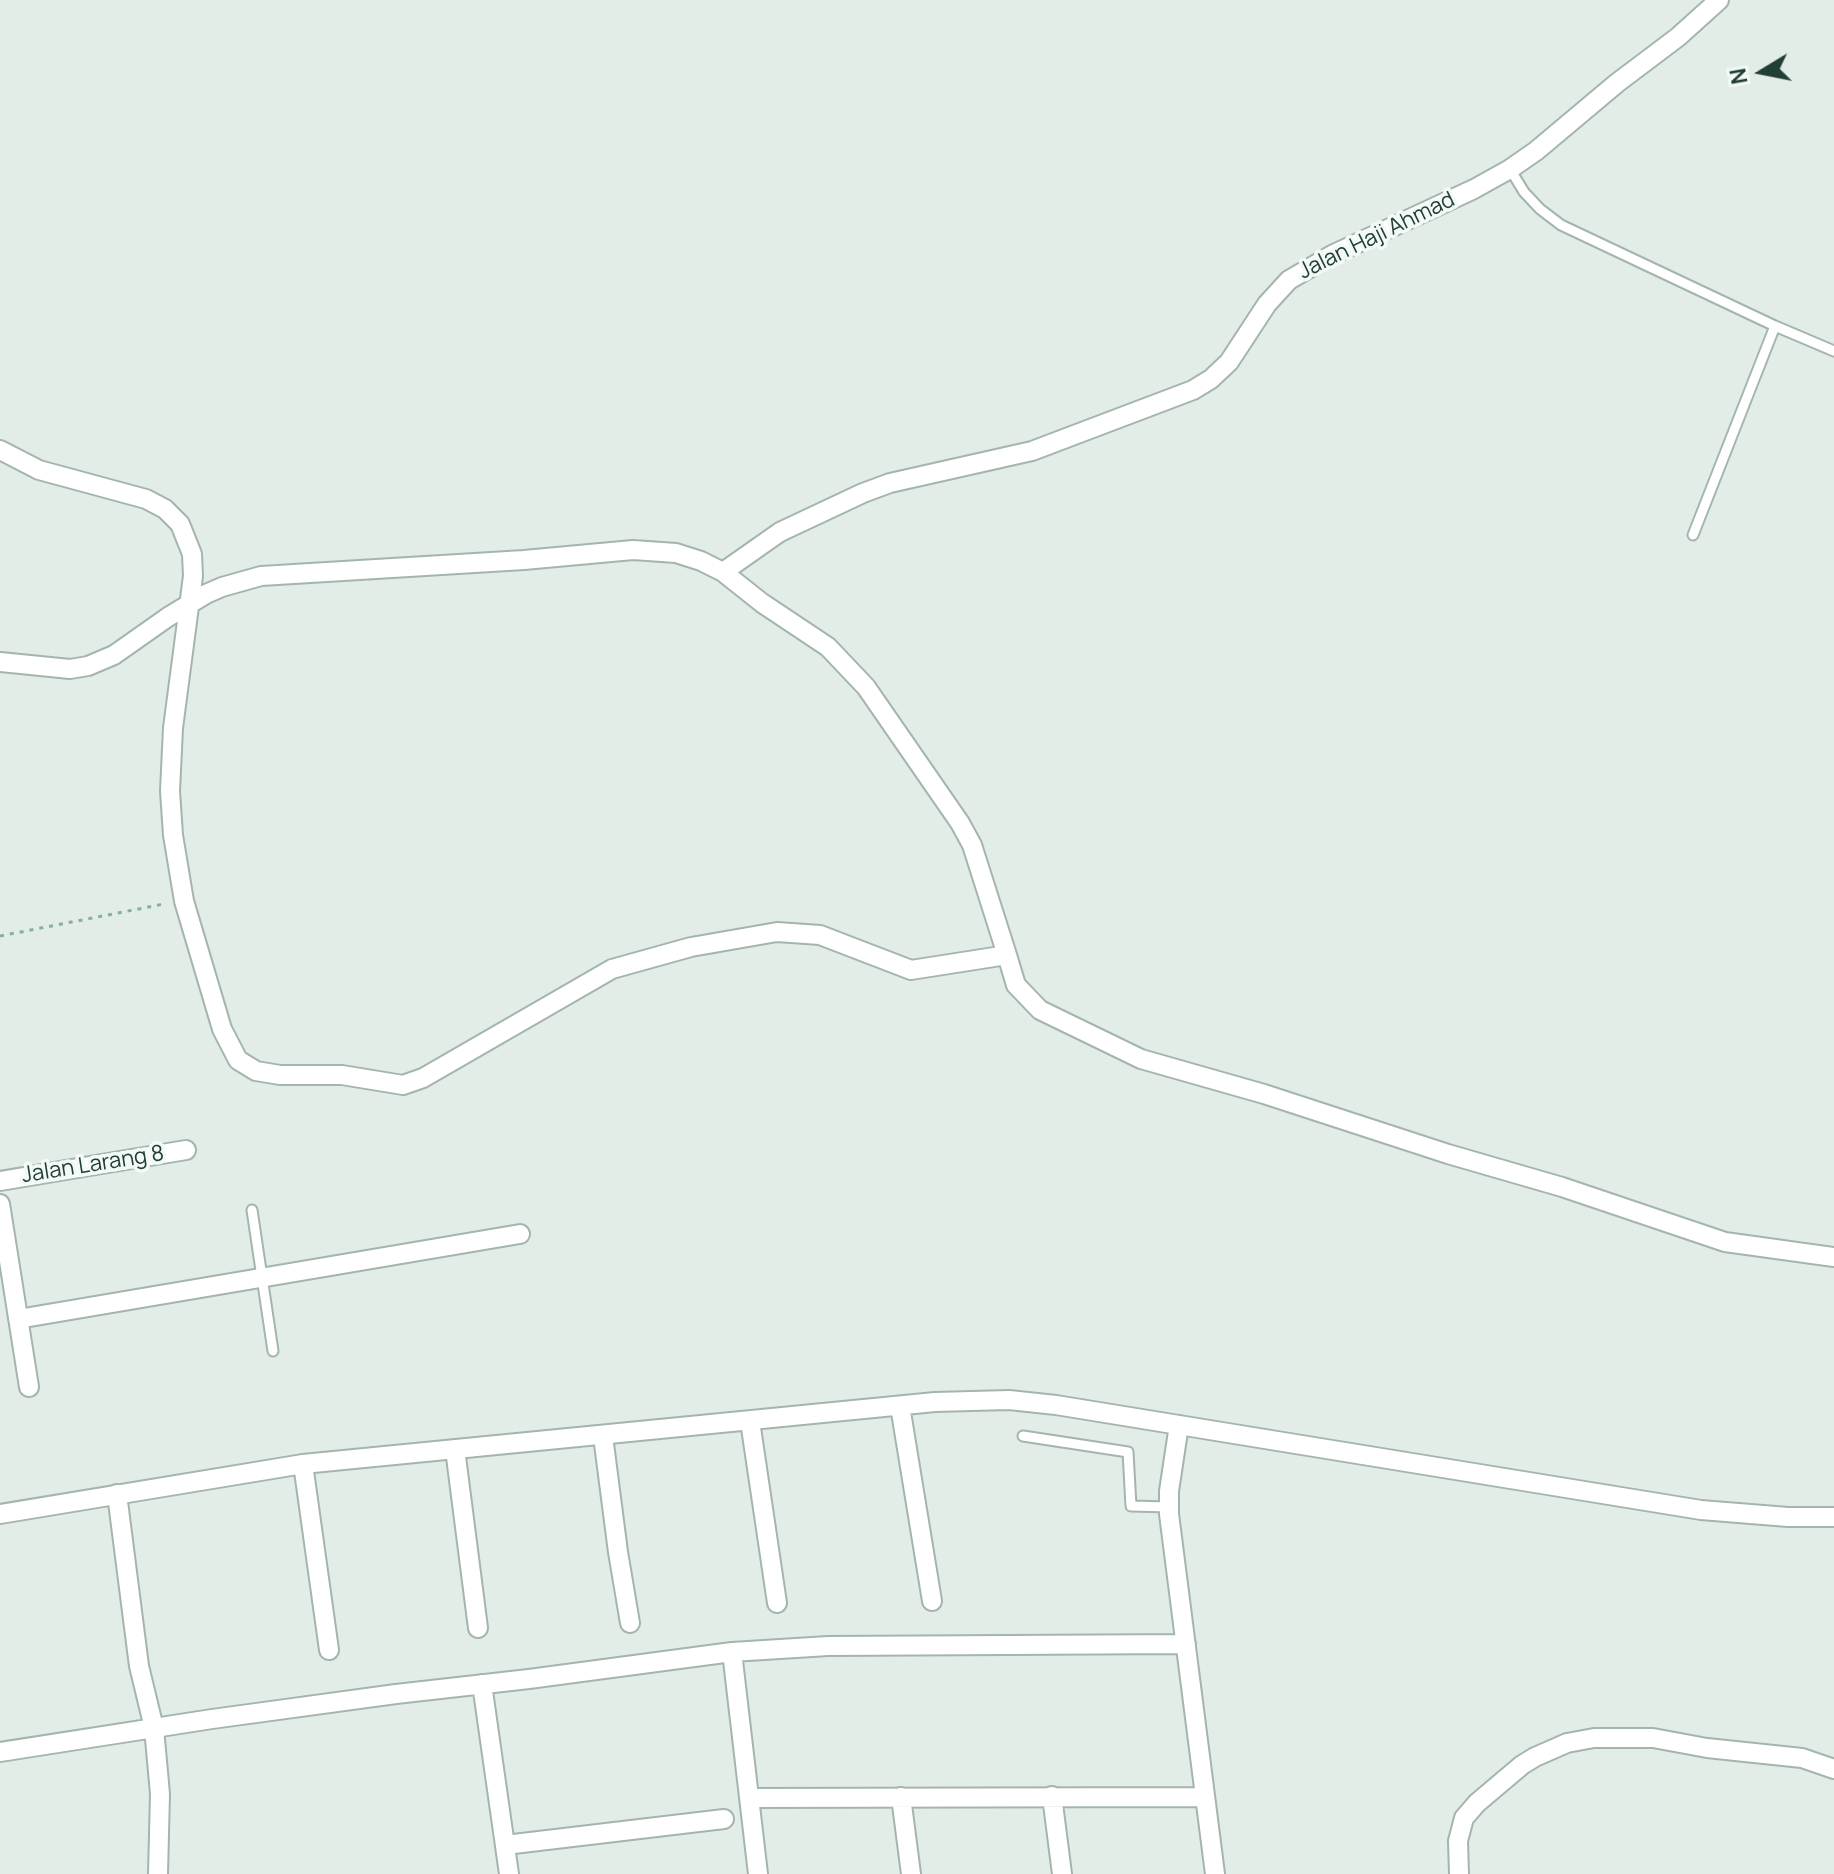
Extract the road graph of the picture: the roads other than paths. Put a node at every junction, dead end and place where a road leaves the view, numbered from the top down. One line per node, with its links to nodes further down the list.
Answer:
1 (1719, 0): 2 (street, Jalan Haji Ahmad)
2 (1510, 169): 3 (lane); 7 (street, Jalan Haji Ahmad)
3 (1775, 326): 4 (lane); 6 (lane)
4 (1834, 351)
5 (0, 450): 8 (street)
6 (1693, 535)
7 (723, 572): 8 (street); 10 (street)
8 (190, 604): 9 (street); 10 (street)
9 (0, 662)
10 (1007, 955): 16 (street)
11 (186, 1150): 12 (street, Jalan Larang 8)
12 (0, 1181)
13 (0, 1204): 18 (street)
14 (252, 1210): 17 (lane)
15 (520, 1234): 17 (street)
16 (1834, 1257)
17 (262, 1278): 18 (street); 19 (lane)
18 (18, 1319): 20 (street)
19 (273, 1351)
20 (29, 1387)
21 (900, 1406): 22 (street); 23 (street); 32 (street)
22 (750, 1421): 24 (street); 33 (street)
23 (1179, 1425): 29 (street); 31 (street)
24 (603, 1436): 26 (street); 34 (street)
25 (1023, 1436): 29 (lane)
26 (455, 1449): 27 (street); 35 (street)
27 (303, 1464): 28 (street); 37 (street)
28 (117, 1494): 30 (street); 40 (street)
29 (1169, 1507): 36 (street)
30 (0, 1514)
31 (1834, 1517)
32 (932, 1601)
33 (777, 1603)
34 (630, 1623)
35 (478, 1628)
36 (1186, 1644): 38 (street); 45 (street)
37 (329, 1650)
38 (732, 1652): 39 (street); 46 (street)
39 (482, 1684): 40 (street); 48 (street)
40 (154, 1728): 41 (street); 49 (street)
41 (0, 1752)
42 (1834, 1769): 55 (street)
43 (1052, 1796): 44 (street); 45 (street); 53 (street)
44 (901, 1797): 46 (street); 52 (street)
45 (1205, 1797): 54 (street)
46 (749, 1798): 51 (street)
47 (724, 1819): 48 (street)
48 (505, 1845): 50 (street)
49 (158, 1874)
50 (509, 1874)
51 (758, 1874)
52 (911, 1874)
53 (1062, 1874)
54 (1215, 1874)
55 (1459, 1874)

